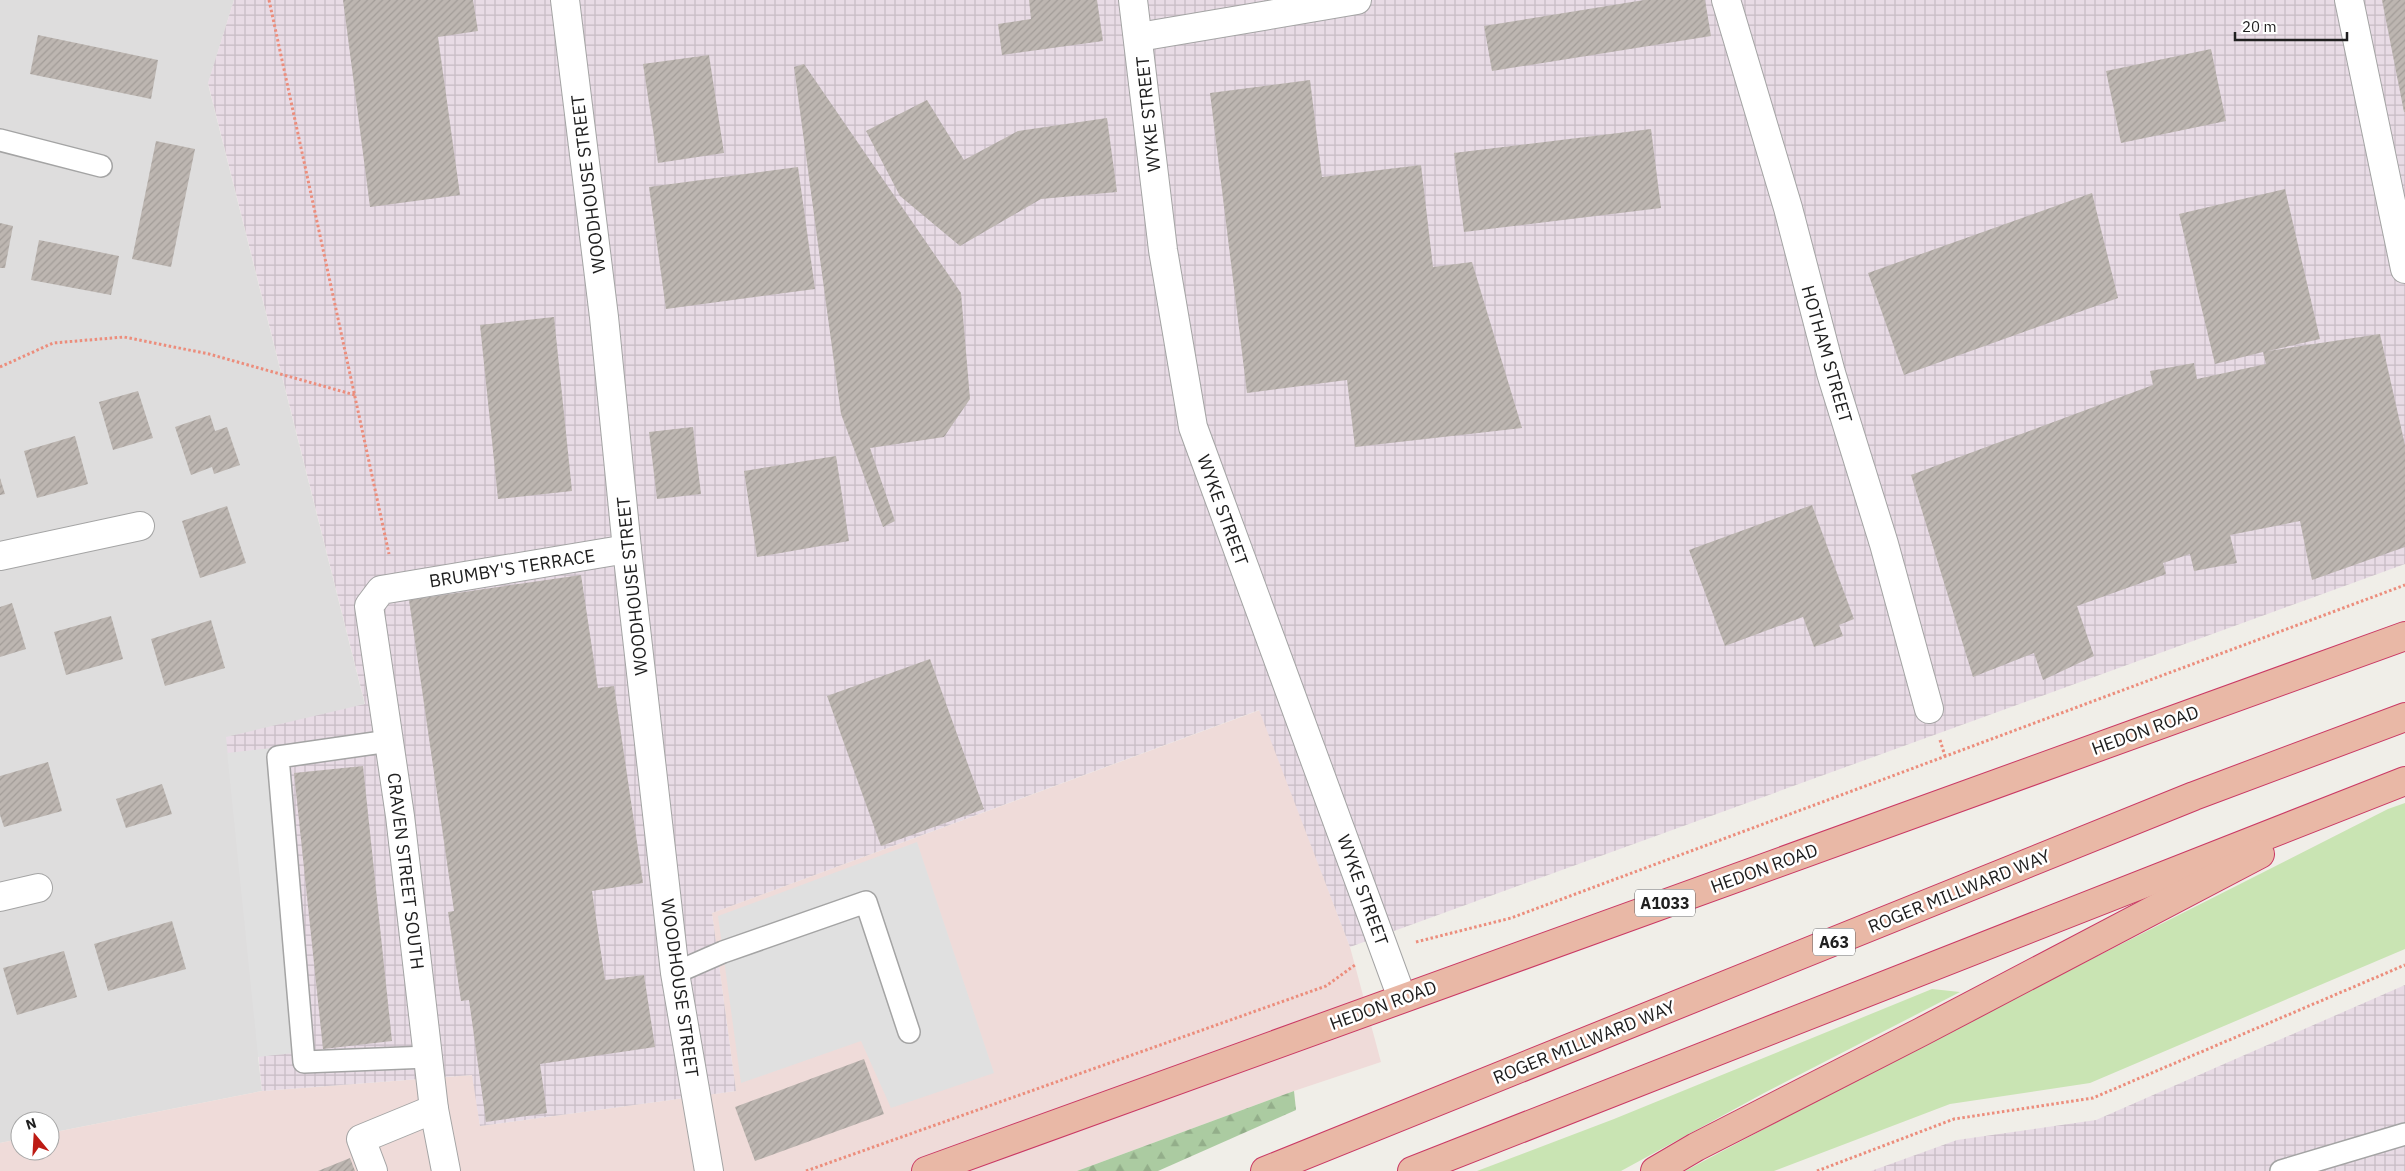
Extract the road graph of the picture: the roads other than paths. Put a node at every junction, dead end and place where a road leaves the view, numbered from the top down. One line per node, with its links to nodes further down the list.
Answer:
1 (564, 0): 11 (street, WOODHOUSE STREET)
2 (1133, 0): 6 (street, WYKE STREET)
3 (1357, 0): 6 (street)
4 (1726, 0): 15 (street, HOTHAM STREET)
5 (2349, 0): 9 (street)
6 (1139, 37): 22 (street, WYKE STREET)
7 (0, 140): 8 (lane)
8 (101, 166)
9 (2405, 268)
10 (140, 526): 12 (street)
11 (627, 549): 13 (street, BRUMBY'S TERRACE); 21 (street, WOODHOUSE STREET)
12 (0, 556)
13 (396, 587): 17 (street, CRAVEN STREET SOUTH)
14 (2405, 636): 22 (highway, HEDON ROAD / A1033)
15 (1929, 709)
16 (2405, 717): 31 (highway, ROGER MILLWARD WAY / A63)
17 (389, 741): 24 (street, CRAVEN STREET SOUTH); 24 (lane)
18 (2394, 785): 32 (highway); 33 (highway)
19 (38, 888): 20 (street)
20 (0, 897)
21 (675, 973): 23 (lane); 29 (street, WOODHOUSE STREET)
22 (1402, 998): 30 (highway, HEDON ROAD / A1033)
23 (909, 1032)
24 (428, 1057): 25 (street, CRAVEN STREET SOUTH)
25 (434, 1109): 27 (street); 28 (street, CRAVEN STREET SOUTH)
26 (2405, 1134): 34 (lane)
27 (373, 1171)
28 (446, 1171)
29 (709, 1171)
30 (926, 1171)
31 (1265, 1171)
32 (1412, 1171)
33 (1655, 1171)
34 (2281, 1171)

